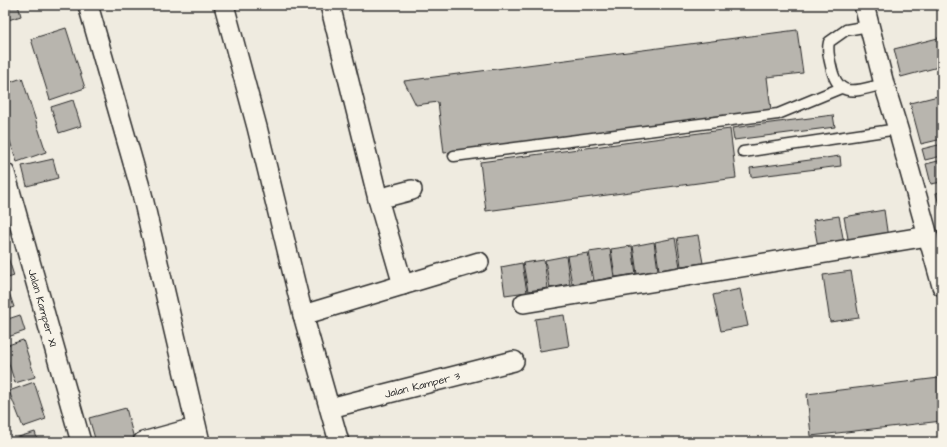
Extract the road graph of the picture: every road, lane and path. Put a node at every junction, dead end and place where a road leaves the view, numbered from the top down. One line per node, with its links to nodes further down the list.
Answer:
1 (88, 5): 22 (street)
2 (224, 5): 19 (street)
3 (330, 5): 13 (street)
4 (864, 5): 5 (street)
5 (869, 26): 6 (street); 7 (lane)
6 (884, 84): 7 (lane); 8 (street)
7 (841, 88): 10 (lane)
8 (898, 129): 9 (lane); 14 (street)
9 (743, 152)
10 (454, 156)
11 (5, 173): 23 (street, Jalan Kamper XI)
12 (412, 190): 13 (street)
13 (378, 199): 16 (street)
14 (928, 236): 17 (street); 18 (street)
15 (479, 262): 16 (street)
16 (403, 285): 19 (street)
17 (942, 286)
18 (524, 303)
19 (303, 315): 21 (street)
20 (514, 361): 21 (street, Jalan Kamper 3)
21 (330, 408): 25 (street)
22 (198, 436): 24 (street)
23 (81, 442)
24 (143, 442)
25 (340, 442)

